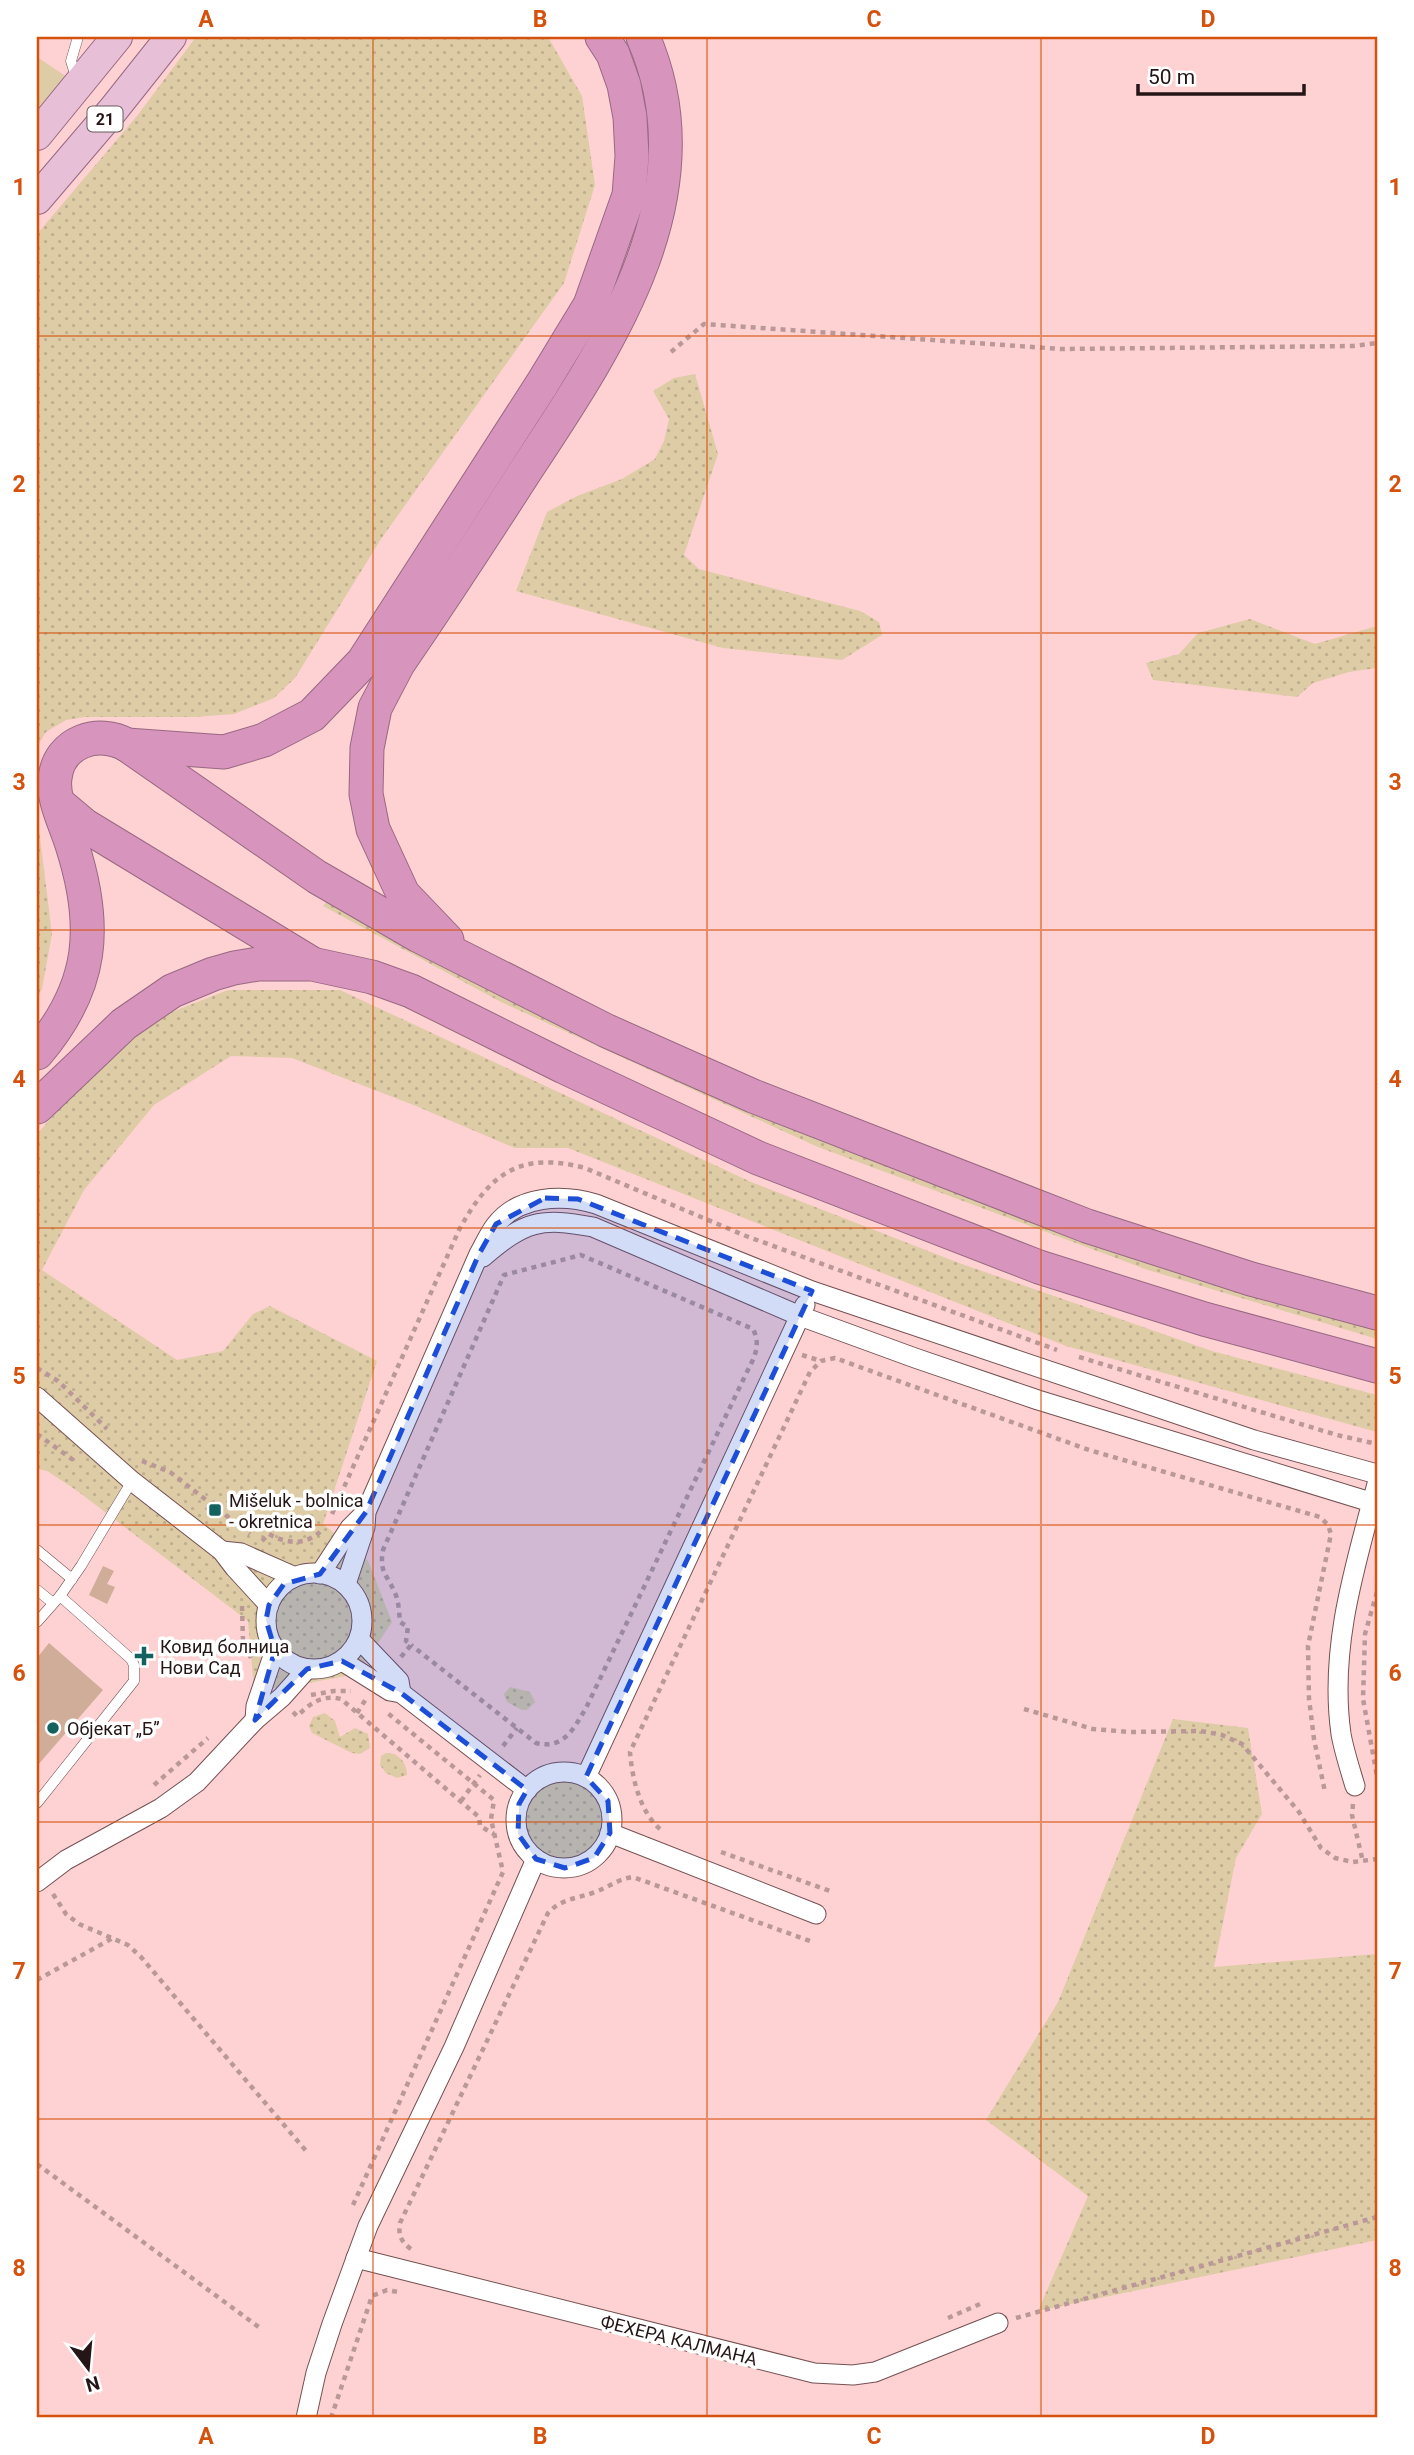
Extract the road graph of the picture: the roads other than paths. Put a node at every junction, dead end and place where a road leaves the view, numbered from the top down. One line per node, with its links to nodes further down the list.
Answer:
1 (78, 37): 6 (lane)
2 (117, 37): 6 (main road, 21)
3 (170, 37): 8 (main road, 21)
4 (601, 37): 9 (highway)
5 (643, 37): 12 (highway)
6 (79, 85): 7 (main road, 21)
7 (37, 135)
8 (37, 200)
9 (128, 745): 10 (highway); 12 (highway)
10 (59, 804): 11 (highway); 13 (highway)
11 (312, 964): 14 (highway); 19 (highway)
12 (481, 969): 17 (highway)
13 (37, 1053)
14 (37, 1107)
15 (474, 1265): 16 (street); 18 (street); 24 (street)
16 (812, 1291): 18 (street); 21 (street)
17 (1377, 1313)
18 (800, 1316): 23 (street); 41 (street)
19 (1377, 1366)
20 (37, 1397): 22 (street)
21 (1377, 1474)
22 (132, 1481): 26 (street); 29 (lane)
23 (1376, 1497): 42 (street)
24 (366, 1512): 27 (street); 30 (street)
25 (37, 1550): 29 (lane)
26 (222, 1551): 28 (street); 33 (street)
27 (320, 1574): 28 (street); 30 (street)
28 (295, 1577): 33 (street)
29 (72, 1579): 32 (lane)
30 (346, 1584): 35 (street)
31 (37, 1590): 32 (lane)
32 (57, 1600): 34 (lane); 44 (lane)
33 (269, 1605): 36 (street)
34 (37, 1622)
35 (359, 1639): 37 (street); 39 (street)
36 (275, 1650): 38 (street); 40 (street)
37 (342, 1661): 38 (street); 39 (street)
38 (307, 1669): 40 (street)
39 (401, 1693): 43 (street)
40 (255, 1720): 47 (street)
41 (586, 1777): 43 (street); 45 (street)
42 (1355, 1786)
43 (527, 1790): 46 (street)
44 (37, 1803)
45 (611, 1833): 46 (street); 48 (street)
46 (536, 1859): 49 (street)
47 (40, 1880)
48 (816, 1914)
49 (356, 2258): 50 (street, ФЕХЕРА КАЛМАНА); 51 (street)
50 (999, 2323)
51 (306, 2418)

